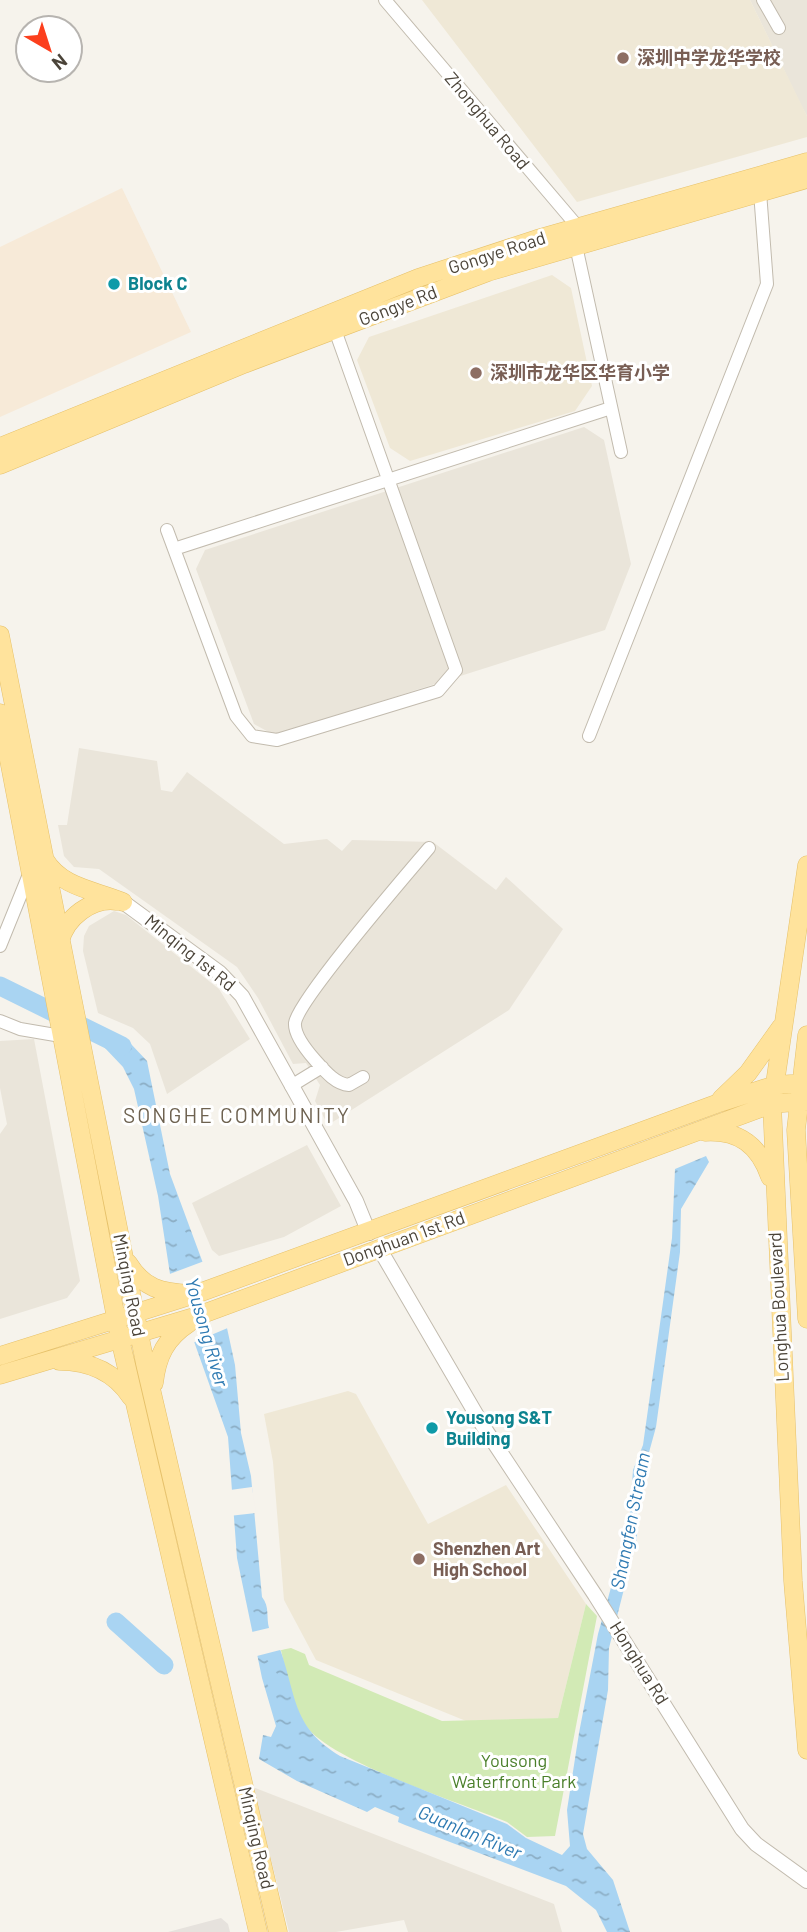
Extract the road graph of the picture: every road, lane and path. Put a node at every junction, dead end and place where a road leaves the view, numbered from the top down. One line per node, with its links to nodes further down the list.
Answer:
1 (384, 0): 7 (street, Zhonghua Road)
2 (763, 0): 3 (street)
3 (779, 28)
4 (807, 162): 7 (main road, Gongye Road)
5 (807, 179): 6 (main road, Gongye Rd)
6 (760, 192): 8 (main road, Gongye Rd); 20 (street)
7 (578, 227): 8 (street); 11 (main road, Gongye Road)
8 (576, 246): 9 (main road, Gongye Rd); 10 (street)
9 (335, 330): 11 (main road, Gongye Rd); 15 (street)
10 (611, 408): 12 (street); 15 (street)
11 (7, 447): 13 (main road, Gongye Rd); 14 (main road)
12 (621, 452)
13 (0, 465)
14 (0, 476)
15 (388, 480): 17 (street); 17 (street)
16 (167, 530): 17 (street)
17 (174, 549)
18 (0, 635): 22 (main road, Minqing Road)
19 (0, 713): 24 (main road, Minqing Road)
20 (589, 736)
21 (429, 848): 32 (street)
22 (43, 856): 25 (main road); 26 (main road, Minqing Road)
23 (807, 865): 28 (main road, Longhua Boulevard)
24 (30, 872): 27 (street); 31 (main road, Minqing Road)
25 (123, 902): 26 (main road); 35 (street, Minqing 1st Rd)
26 (60, 942): 44 (main road, Minqing Road)
27 (0, 946)
28 (784, 1020): 34 (main road, Longhua Boulevard); 37 (main road)
29 (0, 1021): 31 (street)
30 (807, 1035): 36 (main road, Longhua Boulevard)
31 (61, 1036): 49 (main road, Minqing Road)
32 (322, 1068): 33 (street); 35 (street)
33 (363, 1077)
34 (775, 1085): 36 (main road, Donghuan 1st Rd); 37 (main road, Donghuan 1st Rd); 38 (main road, Longhua Boulevard)
35 (291, 1086): 43 (street, Minqing 1st Rd)
36 (803, 1092): 38 (main road, Donghuan 1st Rd); 41 (main road, Longhua Boulevard)
37 (716, 1104): 43 (main road, Donghuan 1st Rd)
38 (772, 1104): 39 (main road, Donghuan 1st Rd); 42 (main road, Longhua Boulevard)
39 (717, 1128): 42 (main road); 43 (main road, Donghuan 1st Rd)
40 (807, 1148): 41 (main road)
41 (798, 1170): 47 (main road, Longhua Boulevard)
42 (774, 1188): 56 (main road, Longhua Boulevard)
43 (374, 1241): 45 (main road, Donghuan 1st Rd); 48 (main road, Donghuan 1st Rd); 57 (street, Honghua Rd)
44 (123, 1254): 45 (main road); 46 (main road, Minqing Road)
45 (170, 1298): 46 (main road, Donghuan 1st Rd)
46 (135, 1315): 49 (main road, Donghuan 1st Rd); 50 (main road, Minqing Road)
47 (807, 1319)
48 (180, 1325): 50 (main road, Donghuan 1st Rd); 54 (main road)
49 (118, 1330): 50 (main road, Donghuan 1st Rd); 51 (main road, Donghuan 1st Rd); 52 (main road, Donghuan 1st Rd); 55 (main road, Minqing Road)
50 (139, 1334): 54 (main road, Minqing Road)
51 (0, 1356)
52 (42, 1362): 53 (main road, Donghuan 1st Rd); 55 (main road)
53 (0, 1376)
54 (153, 1397): 59 (main road, Minqing Road)
55 (134, 1404): 58 (main road, Minqing Road)
56 (807, 1750)
57 (807, 1881)
58 (258, 1932)
59 (278, 1932)

